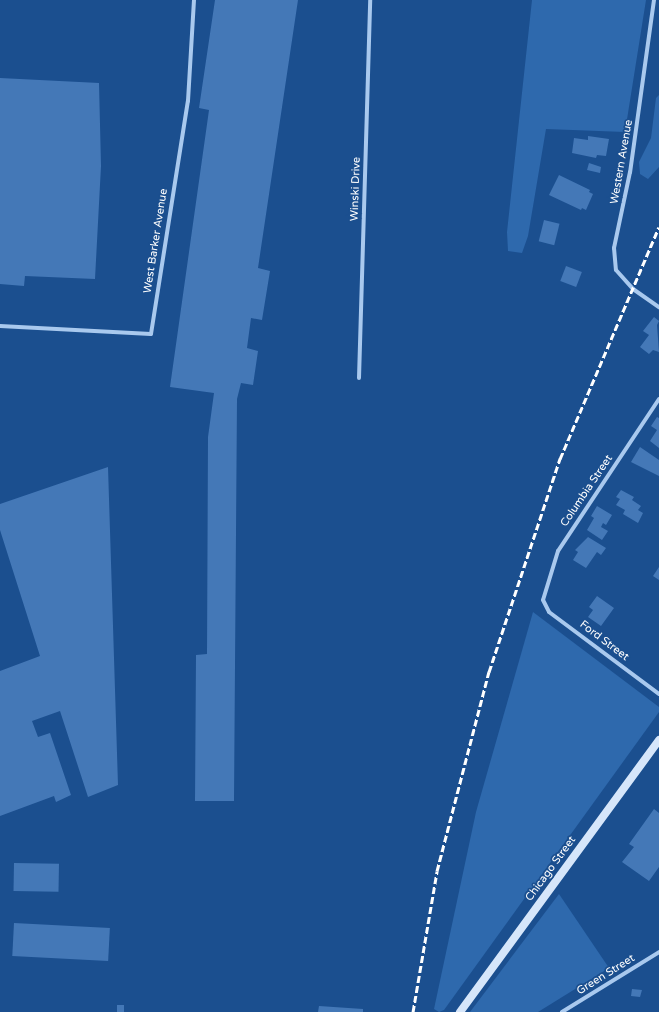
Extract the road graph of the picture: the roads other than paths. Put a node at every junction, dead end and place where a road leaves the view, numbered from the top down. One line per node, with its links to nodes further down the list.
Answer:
1 (194, 0): 5 (street, West Barker Avenue)
2 (370, 0): 6 (street, Winski Drive)
3 (654, 0): 4 (street, Western Avenue)
4 (659, 307)
5 (0, 326)
6 (359, 378)
7 (659, 399): 8 (street, Columbia Street)
8 (543, 600): 9 (street, Ford Street)
9 (659, 694)
10 (659, 740): 12 (street, Chicago Street)
11 (659, 952): 13 (street, Green Street)
12 (460, 1012)
13 (562, 1012)

